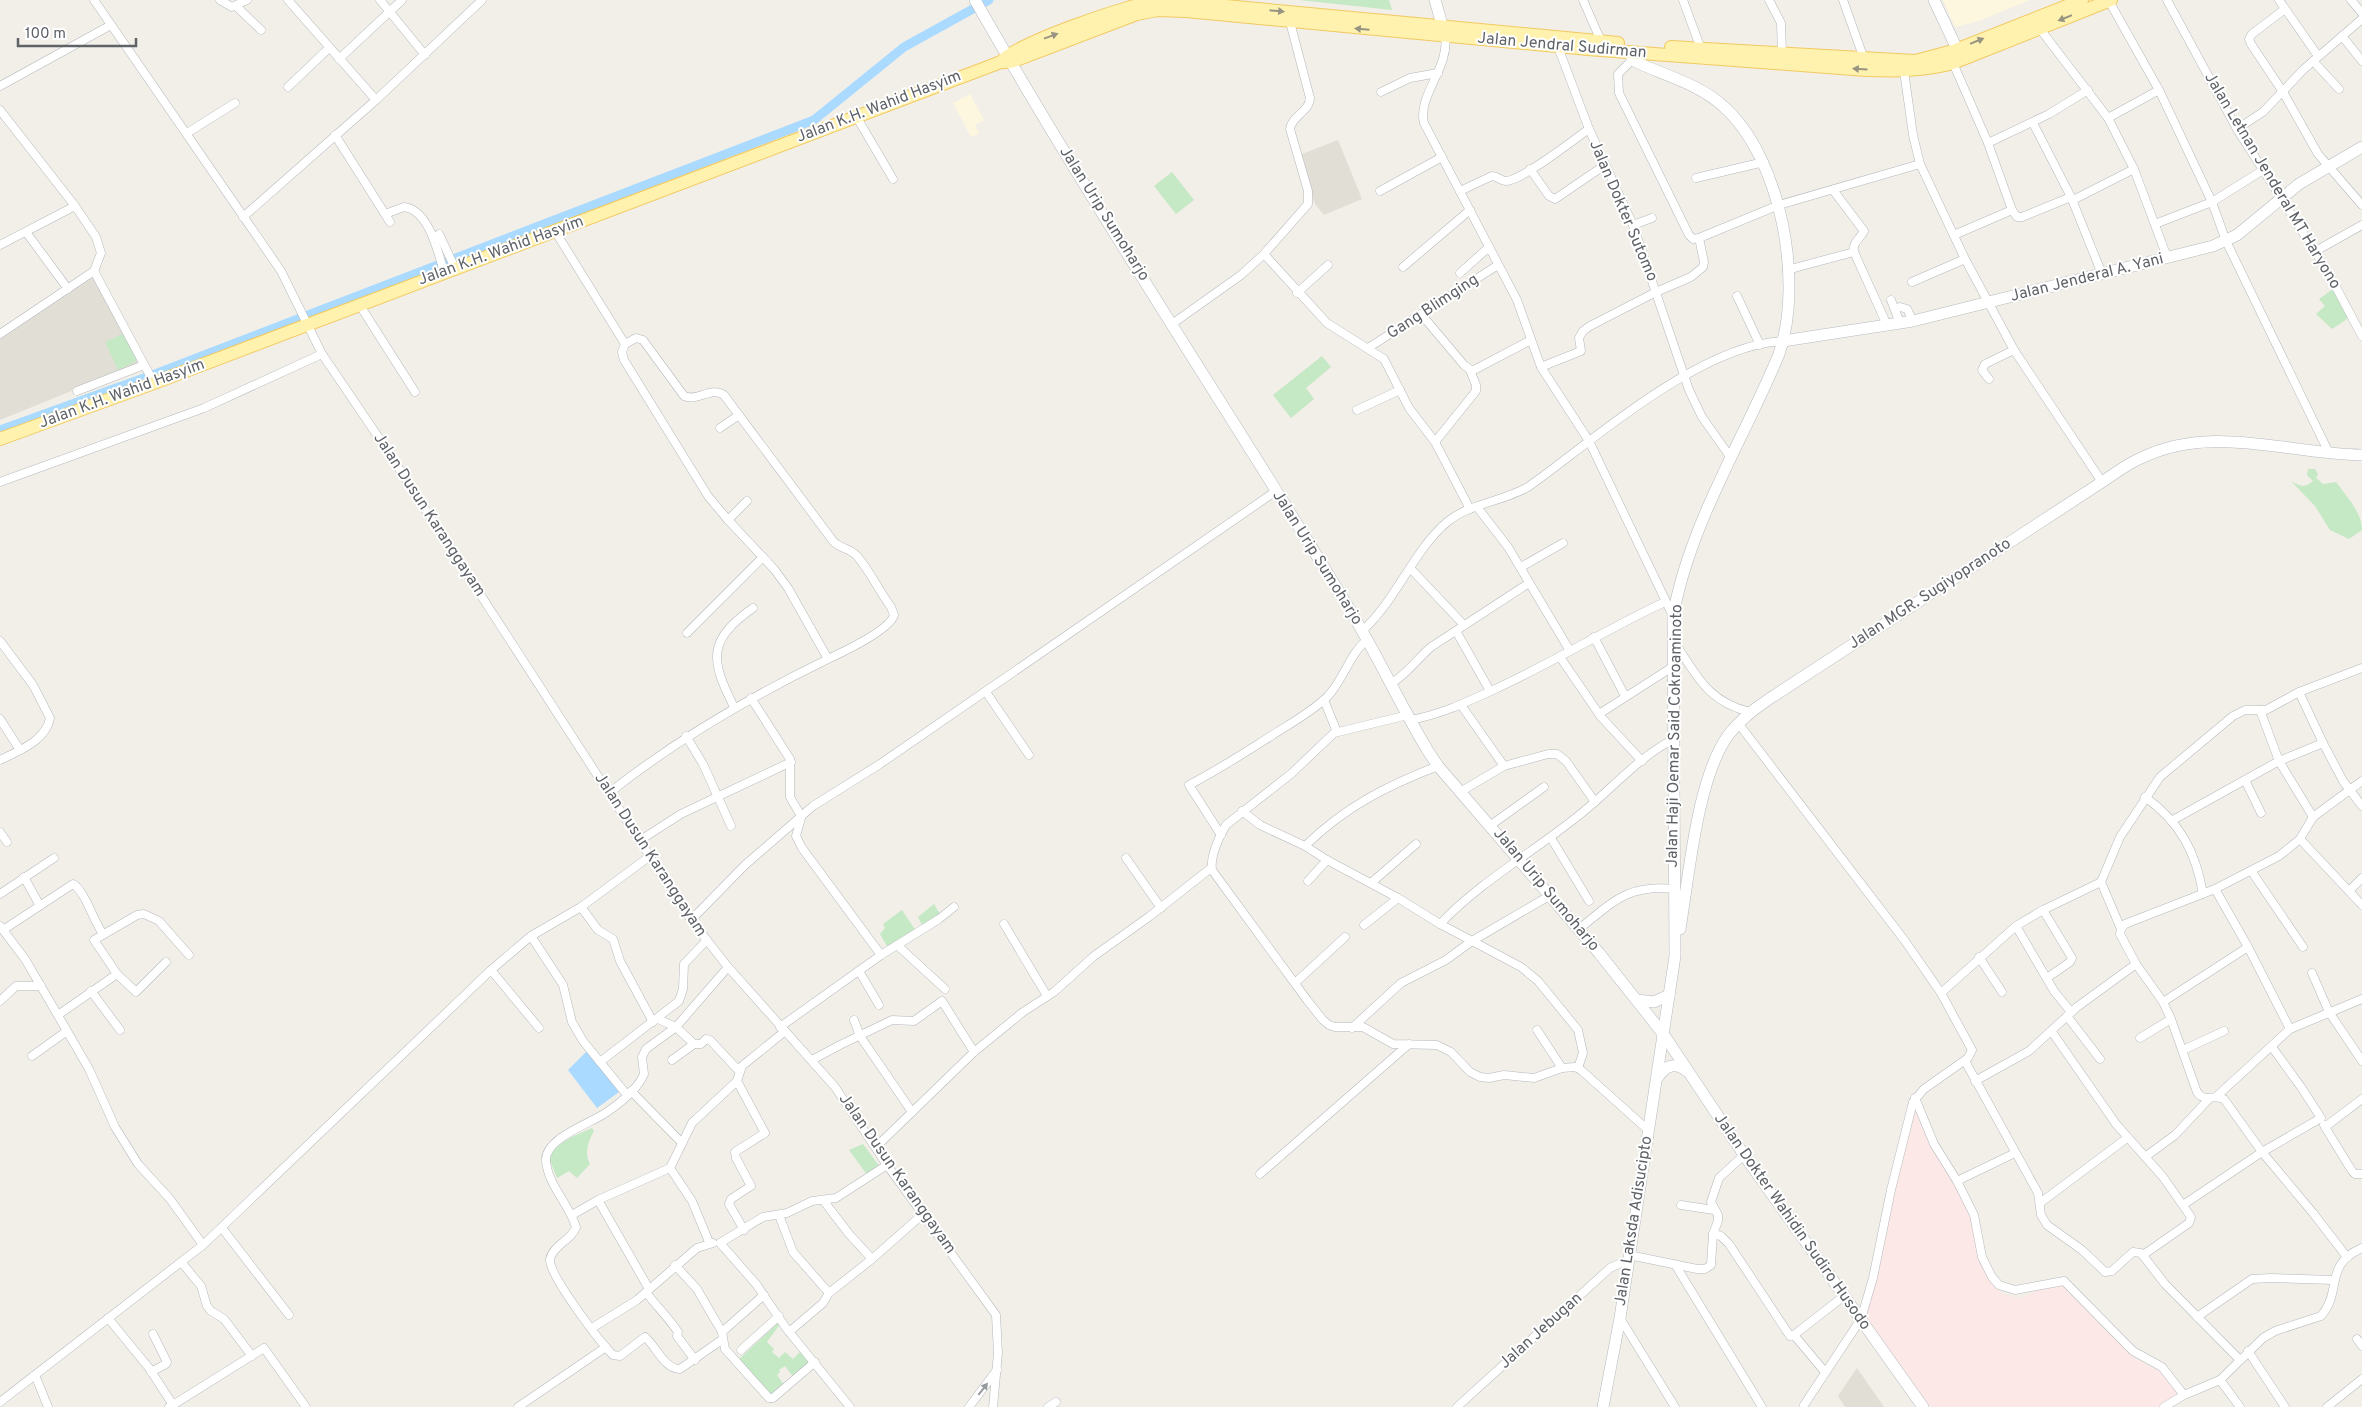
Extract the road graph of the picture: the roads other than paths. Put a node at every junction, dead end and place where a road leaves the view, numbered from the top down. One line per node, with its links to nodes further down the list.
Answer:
1 (94, 0): 28 (street, Jalan Dusun Karanggayam)
2 (220, 0): 21 (street)
3 (247, 0): 21 (street)
4 (288, 0): 34 (street)
5 (380, 0): 23 (street)
6 (402, 0): 23 (street)
7 (482, 0): 37 (street)
8 (976, 0): 43 (main road, Jalan Urip Sumoharjo)
9 (1170, 0): 30 (main road, Jalan Jendral Sudirman, one-way to 30); 43 (main road, Jalan Jendral Sudirman, one-way to 9)
10 (1435, 0): 30 (main road)
11 (1583, 0): 32 (street)
12 (1683, 0): 35 (street)
13 (1769, 0): 38 (street)
14 (1843, 0): 42 (street)
15 (1934, 0): 36 (main road)
16 (2082, 0): 27 (main road, Jalan Jendral Sudirman)
17 (2110, 0): 27 (main road, Jalan Jendral Sudirman, one-way to 27); 53 (street)
18 (2168, 0): 63 (street, Jalan Letnan Jenderal MT Haryono)
19 (2279, 0): 22 (street)
20 (2351, 0): 24 (street)
21 (236, 6): 29 (street)
22 (2285, 9): 40 (street); 55 (street)
23 (390, 10): 37 (street); 41 (street)
24 (2362, 13)
25 (2362, 19): 31 (street)
26 (1290, 22): 30 (main road, Jalan Jendral Sudirman, one-way to 26); 43 (main road, Jalan Jendral Sudirman); 104 (street)
27 (2036, 24): 36 (main road, Jalan Jendral Sudirman, one-way to 27); 46 (main road, Jalan Jendral Sudirman); 52 (street)
28 (111, 25): 49 (street); 64 (street, Jalan Dusun Karanggayam)
29 (261, 30)
30 (1444, 32): 32 (main road, Jalan Jendral Sudirman); 33 (main road, Jalan Jendral Sudirman); 48 (street)
31 (2342, 36): 40 (street); 45 (street)
32 (1601, 41): 35 (main road, Jalan Jendral Sudirman)
33 (1558, 47): 39 (main road, Jalan Jendral Sudirman); 62 (street, Jalan Dokter Sutomo)
34 (329, 48): 41 (street); 50 (street)
35 (1701, 48): 38 (main road, Jalan Jendral Sudirman)
36 (1957, 49): 42 (main road, Jalan Jendral Sudirman)
37 (425, 54): 56 (street)
38 (1782, 54): 44 (main road, Jalan Jendral Sudirman)
39 (1632, 56): 44 (main road, Jalan Jendral Sudirman); 69 (main road, Jalan Haji Oemar Said Cokroaminoto); 98 (street)
40 (2316, 58): 51 (street); 55 (street)
41 (339, 59): 56 (street)
42 (1864, 59): 44 (main road, Jalan Jendral Sudirman)
43 (1006, 60): 59 (main road, Jalan K.H. Wahid Hasyim); 128 (main road, Jalan Urip Sumoharjo)
44 (1817, 61): 47 (main road, Jalan Jendral Sudirman, one-way to 44)
45 (2362, 61)
46 (1953, 63): 47 (main road, Jalan Jendral Sudirman); 66 (street)
47 (1904, 71): 70 (street)
48 (1438, 73): 54 (street); 68 (street)
49 (0, 86)
50 (288, 87)
51 (2338, 89)
52 (2088, 90): 60 (street); 61 (street)
53 (2159, 90): 60 (street); 83 (street)
54 (1381, 92)
55 (2282, 92): 63 (street); 72 (street)
56 (376, 100): 65 (street)
57 (236, 103): 64 (street)
58 (0, 110): 86 (street)
59 (856, 116): 77 (street); 94 (main road, Jalan K.H. Wahid Hasyim)
60 (2108, 118): 73 (street)
61 (2033, 122): 66 (street); 81 (street)
62 (1589, 129): 71 (street, Jalan Dokter Sutomo); 74 (street)
63 (2237, 130): 75 (street, Jalan Letnan Jenderal MT Haryono)
64 (187, 133): 89 (street, Jalan Dusun Karanggayam)
65 (336, 135): 89 (street); 107 (street)
66 (1988, 143): 88 (street)
67 (2362, 147): 72 (main road, Jalan Jenderal A. Yani)
68 (1442, 157): 79 (street); 80 (street)
69 (1764, 162): 76 (street); 85 (main road, Jalan Haji Oemar Said Cokroaminoto)
70 (1920, 164): 78 (street); 97 (street)
71 (1605, 165): 74 (street); 92 (street, Jalan Dokter Sutomo)
72 (2329, 166): 82 (main road, Jalan Jenderal A. Yani); 84 (street)
73 (2134, 169): 81 (street); 91 (street)
74 (1530, 170): 80 (street)
75 (2263, 170): 82 (street, Jalan Letnan Jenderal MT Haryono); 83 (street)
76 (1696, 178)
77 (893, 179)
78 (1833, 190): 85 (street); 102 (street)
79 (1380, 191)
80 (1460, 191): 87 (street)
81 (2072, 198): 88 (street); 114 (street)
82 (2280, 198): 99 (main road, Jalan Jenderal A. Yani); 103 (street, Jalan Letnan Jenderal MT Haryono)
83 (2212, 202): 91 (street); 99 (street)
84 (2362, 204)
85 (1779, 205): 98 (street); 111 (main road, Jalan Haji Oemar Said Cokroaminoto)
86 (75, 206): 95 (street); 112 (street)
87 (1470, 210): 101 (street); 110 (street)
88 (2012, 210): 97 (street)
89 (243, 217): 125 (street, Jalan Dusun Karanggayam)
90 (1652, 218): 92 (street)
91 (2155, 224): 105 (street)
92 (1633, 225): 117 (street, Jalan Dokter Sutomo)
93 (2362, 225): 103 (street)
94 (555, 231): 107 (main road, Jalan K.H. Wahid Hasyim); 134 (street)
95 (26, 232): 100 (street); 116 (street)
96 (439, 234): 107 (street)
97 (1954, 235): 106 (street)
98 (1699, 238): 117 (street)
99 (2226, 241): 105 (main road, Jalan Jenderal A. Yani); 154 (street)
100 (1, 242)
101 (1489, 247): 109 (street); 113 (street)
102 (1854, 252): 111 (street); 129 (street)
103 (2314, 252): 131 (street, Jalan Letnan Jenderal MT Haryono)
104 (1264, 254): 118 (street); 128 (street)
105 (2167, 257): 114 (main road, Jalan Jenderal A. Yani)
106 (1965, 259): 115 (street); 121 (street)
107 (447, 264): 122 (main road, Jalan K.H. Wahid Hasyim)
108 (1328, 265): 118 (street)
109 (1498, 265): 124 (street, Gang Blimging); 132 (street)
110 (1403, 267)
111 (1787, 270): 133 (main road, Jalan Haji Oemar Said Cokroaminoto)
112 (94, 271): 116 (street); 139 (street)
113 (1460, 273)
114 (2102, 274): 121 (main road, Jalan Jenderal A. Yani)
115 (1912, 282)
116 (68, 289): 130 (street)
117 (1656, 292): 140 (street); 142 (street, Jalan Dokter Sutomo)
118 (1297, 293): 136 (street)
119 (1736, 296): 135 (street)
120 (1892, 300): 123 (street)
121 (1988, 303): 126 (main road, Jalan Jenderal A. Yani); 137 (street)
122 (359, 304): 125 (main road, Jalan K.H. Wahid Hasyim); 147 (street)
123 (1895, 309): 126 (street); 127 (street)
124 (1421, 314): 136 (street, Gang Blimging); 141 (street)
125 (305, 321): 138 (street, Jalan Dusun Karanggayam); 144 (main road, Jalan K.H. Wahid Hasyim)
126 (1913, 321): 127 (main road, Jalan Jenderal A. Yani)
127 (1900, 323): 129 (main road, Jalan Jenderal A. Yani)
128 (1172, 324): 159 (main road, Jalan Urip Sumoharjo)
129 (1887, 325): 133 (main road, Jalan Jenderal A. Yani)
130 (0, 334)
131 (2362, 336)
132 (1532, 340): 140 (street); 141 (street)
133 (1783, 341): 135 (street); 156 (main road, Jalan Haji Oemar Said Cokroaminoto)
134 (625, 344): 149 (street); 162 (street)
135 (1760, 345): 142 (street)
136 (1368, 348): 145 (street)
137 (2014, 350): 143 (street); 158 (street)
138 (322, 354): 157 (street); 215 (street, Jalan Dusun Karanggayam)
139 (145, 367): 144 (street); 146 (street)
140 (1541, 367): 152 (street)
141 (1470, 370): 153 (street)
142 (1683, 376): 152 (street); 156 (street, Jalan Dokter Sutomo)
143 (1989, 379)
144 (153, 382): 151 (main road, Jalan K.H. Wahid Hasyim)
145 (1400, 390): 148 (street); 153 (street)
146 (77, 391)
147 (414, 392)
148 (1357, 410)
149 (739, 415): 150 (street); 180 (street)
150 (720, 428)
151 (0, 439)
152 (1588, 441): 161 (street); 168 (street)
153 (1435, 442): 161 (street)
154 (2328, 451): 155 (main road, Jalan MGR. Sugiyopranoto); 158 (main road, Jalan MGR. Sugiyopranoto)
155 (2362, 455)
156 (1731, 458): 170 (main road, Jalan Haji Oemar Said Cokroaminoto)
157 (0, 482)
158 (2102, 482): 193 (main road, Jalan MGR. Sugiyopranoto)
159 (1276, 491): 174 (main road, Jalan Urip Sumoharjo); 185 (street)
160 (746, 501): 162 (street)
161 (1474, 508): 165 (street); 166 (street)
162 (728, 520): 164 (street)
163 (1563, 543): 165 (street)
164 (763, 557): 173 (street); 180 (street)
165 (1521, 567): 167 (street)
166 (1410, 569): 171 (street); 174 (street)
167 (1529, 583): 171 (street); 178 (street)
168 (1665, 602): 170 (street); 175 (street)
169 (753, 608): 191 (street)
170 (1673, 616): 177 (main road, Jalan Haji Oemar Said Cokroaminoto)
171 (1464, 625): 172 (street)
172 (1456, 631): 183 (street); 184 (street)
173 (687, 633)
174 (1365, 636): 183 (main road, Jalan Urip Sumoharjo); 189 (street)
175 (1594, 637): 178 (street); 187 (street)
176 (0, 641): 202 (street)
177 (1675, 643): 181 (main road, Jalan Haji Oemar Said Cokroaminoto); 193 (street)
178 (1570, 651): 179 (street)
179 (1560, 658): 184 (street); 194 (street)
180 (828, 659): 188 (street)
181 (1674, 666): 187 (street); 200 (main road, Jalan Haji Oemar Said Cokroaminoto)
182 (2362, 668): 186 (street)
183 (1392, 683): 195 (main road, Jalan Urip Sumoharjo)
184 (1490, 691): 190 (street)
185 (986, 692): 203 (street); 222 (street)
186 (2298, 692): 192 (street); 201 (street)
187 (1625, 696): 194 (street)
188 (751, 698): 191 (street); 207 (street)
189 (1324, 700): 198 (street); 228 (street)
190 (1462, 706): 195 (street); 209 (street)
191 (734, 707): 199 (street)
192 (2260, 710): 206 (street); 217 (street)
193 (1750, 712): 197 (main road, Jalan MGR. Sugiyopranoto)
194 (1599, 714): 205 (street)
195 (1410, 718): 198 (street); 208 (main road, Jalan Urip Sumoharjo)
196 (0, 719): 202 (street)
197 (1738, 723): 279 (main road, Jalan MGR. Sugiyopranoto); 294 (street)
198 (1337, 732): 220 (street)
199 (686, 736): 215 (street); 216 (street)
200 (1674, 739): 205 (street); 247 (main road, Jalan Haji Oemar Said Cokroaminoto)
201 (2323, 743): 206 (street); 213 (street)
202 (20, 750): 204 (street)
203 (1029, 755)
204 (0, 760)
205 (1642, 761): 218 (street)
206 (2279, 761): 210 (street); 223 (street)
207 (791, 762): 216 (street); 222 (street)
208 (1438, 766): 214 (main road, Jalan Urip Sumoharjo); 234 (street)
209 (1504, 766): 214 (street); 218 (street)
210 (2245, 780): 221 (street); 224 (street)
211 (2362, 781): 213 (street)
212 (1544, 787): 225 (street)
213 (2349, 790): 219 (street); 223 (street)
214 (1460, 792): 225 (main road, Jalan Urip Sumoharjo)
215 (609, 793): 231 (street, Jalan Dusun Karanggayam)
216 (718, 796): 226 (street); 231 (street)
217 (2145, 797): 224 (street); 245 (street)
218 (1596, 802): 229 (street)
219 (2362, 806)
220 (1242, 811): 228 (street); 234 (street)
221 (2261, 813)
222 (802, 815): 261 (street); 278 (street)
223 (2313, 817): 230 (street)
224 (2173, 820): 251 (street)
225 (1491, 825): 238 (main road, Jalan Urip Sumoharjo)
226 (731, 826)
227 (0, 832): 232 (street)
228 (1220, 835): 240 (street)
229 (1550, 838): 238 (street); 254 (street)
230 (2300, 839): 241 (street); 249 (street)
231 (639, 841): 235 (street, Jalan Dusun Karanggayam)
232 (7, 842)
233 (1416, 844): 246 (street)
234 (1305, 846): 239 (street)
235 (650, 856): 257 (street); 261 (street, Jalan Dusun Karanggayam)
236 (54, 858): 242 (street)
237 (1126, 858): 259 (street)
238 (1518, 859): 252 (main road, Jalan Urip Sumoharjo); 263 (street)
239 (1327, 860): 244 (street); 246 (street)
240 (1211, 868): 259 (street); 289 (street)
241 (2252, 872): 248 (street); 276 (street)
242 (24, 877): 250 (street); 256 (street)
243 (2362, 878): 249 (street)
244 (1308, 881)
245 (2101, 882): 260 (street); 267 (street)
246 (1371, 883): 253 (street)
247 (1674, 889): 268 (street); 279 (main road, Jalan Haji Oemar Said Cokroaminoto)
248 (2215, 889): 251 (street); 275 (street)
249 (2348, 891): 255 (street)
250 (0, 894)
251 (2203, 894): 267 (street)
252 (1549, 896): 268 (main road, Jalan Urip Sumoharjo); 273 (street)
253 (1398, 898): 263 (street); 264 (street)
254 (1589, 901)
255 (2362, 905)
256 (40, 906): 266 (street); 269 (street)
257 (580, 907): 270 (street); 307 (street)
258 (954, 907): 274 (street)
259 (1161, 908): 296 (street)
260 (2043, 910): 265 (street); 288 (street)
261 (691, 920): 272 (street, Jalan Dusun Karanggayam)
262 (1004, 924): 296 (street)
263 (1440, 924): 273 (street)
264 (1364, 925)
265 (2016, 926): 280 (street); 288 (street)
266 (2, 928): 290 (street)
267 (2121, 928): 282 (street)
268 (1579, 929): 298 (main road, Jalan Urip Sumoharjo)
269 (103, 934): 277 (street); 287 (street)
270 (531, 936): 284 (street); 332 (street)
271 (1346, 937): 289 (street)
272 (707, 940): 283 (street, Jalan Dusun Karanggayam); 307 (street)
273 (1472, 941): 310 (street); 334 (street)
274 (897, 945): 278 (street); 291 (street)
275 (2248, 947): 300 (street); 312 (street)
276 (2303, 947)
277 (189, 955)
278 (881, 955): 285 (street)
279 (1675, 956): 295 (main road, Jalan Haji Oemar Said Cokroaminoto)
280 (1979, 957): 293 (street); 294 (street)
281 (166, 962): 287 (street)
282 (2136, 964): 300 (street); 303 (street)
283 (728, 967): 308 (street); 311 (street, Jalan Dusun Karanggayam)
284 (491, 970): 309 (street); 369 (street)
285 (859, 971): 301 (street); 311 (street)
286 (2312, 973): 302 (street)
287 (116, 974): 292 (street)
288 (2047, 978): 303 (street)
289 (1295, 983): 310 (street)
290 (41, 986): 299 (street); 304 (street)
291 (945, 989)
292 (91, 991): 304 (street); 313 (street)
293 (2002, 992)
294 (1941, 993): 330 (street)
295 (1669, 995): 298 (main road); 318 (main road, Jalan Haji Oemar Said Cokroaminoto)
296 (1047, 996): 325 (street)
297 (2362, 999): 302 (street)
298 (1637, 1000): 318 (main road, Jalan Urip Sumoharjo)
299 (0, 1001)
300 (2163, 1002): 305 (street)
301 (879, 1005)
302 (2329, 1012): 312 (street); 331 (street)
303 (2069, 1014): 317 (street); 327 (street)
304 (58, 1015): 315 (street)
305 (2171, 1019): 320 (street); 324 (street)
306 (854, 1020): 319 (street)
307 (658, 1021): 308 (street); 332 (street)
308 (675, 1026): 321 (street); 340 (street)
309 (539, 1028)
310 (1352, 1028): 322 (street)
311 (782, 1029): 329 (street, Jalan Dusun Karanggayam); 335 (street)
312 (2290, 1029): 323 (street)
313 (120, 1030)
314 (1537, 1030): 333 (street)
315 (68, 1031): 326 (street); 374 (street)
316 (2224, 1031): 324 (street)
317 (2052, 1032): 339 (street); 348 (street)
318 (1664, 1035): 336 (main road, Jalan Dokter Wahidin Sudiro Husodo); 337 (main road, Jalan Laksda Adisucipto)
319 (860, 1036): 325 (street); 329 (street); 344 (street)
320 (2140, 1038)
321 (694, 1044): 328 (street); 335 (street)
322 (1409, 1044): 333 (street); 357 (street)
323 (2272, 1048): 342 (street); 345 (street)
324 (2183, 1050): 342 (street)
325 (974, 1052): 344 (street)
326 (32, 1056)
327 (2100, 1059)
328 (672, 1060)
329 (812, 1060): 350 (street, Jalan Dusun Karanggayam)
330 (1965, 1060): 339 (street); 341 (street)
331 (2362, 1061)
332 (600, 1062): 340 (street)
333 (1562, 1068): 334 (street)
334 (1578, 1068): 347 (street)
335 (739, 1071): 338 (street)
336 (1689, 1072): 337 (main road); 353 (main road, Jalan Dokter Wahidin Sudiro Husodo)
337 (1657, 1079): 347 (main road, Jalan Laksda Adisucipto)
338 (737, 1081): 349 (street); 370 (street)
339 (1975, 1081): 352 (street)
340 (629, 1093): 349 (street); 366 (street)
341 (1915, 1098): 359 (street); 393 (street)
342 (2213, 1098): 351 (street); 354 (street)
343 (2362, 1099): 346 (street)
344 (912, 1112): 350 (street)
345 (2321, 1118): 346 (street); 351 (street)
346 (2325, 1127): 358 (street)
347 (1648, 1130): 378 (main road, Jalan Laksda Adisucipto)
348 (2127, 1138): 354 (street); 362 (street)
349 (682, 1143): 356 (street)
350 (876, 1146): 355 (street, Jalan Dusun Karanggayam)
351 (2262, 1152): 364 (street); 377 (street)
352 (2015, 1153): 359 (street); 362 (street)
353 (1744, 1155): 365 (street); 387 (main road, Jalan Dokter Wahidin Sudiro Husodo)
354 (2145, 1158): 364 (street)
355 (887, 1166): 361 (street); 367 (street, Jalan Dusun Karanggayam)
356 (670, 1168): 360 (street); 372 (street)
357 (1260, 1174)
358 (2362, 1174)
359 (1957, 1181): 414 (street)
360 (598, 1200): 366 (street); 384 (street)
361 (823, 1200): 368 (street); 379 (street)
362 (2040, 1203): 376 (street)
363 (1682, 1205): 365 (street)
364 (2183, 1205): 376 (street)
365 (1714, 1210): 371 (street)
366 (572, 1214): 394 (street)
367 (923, 1214): 379 (street); 408 (street, Jalan Dusun Karanggayam)
368 (779, 1215): 370 (street); 385 (street)
369 (222, 1228): 374 (street); 388 (street)
370 (744, 1230): 373 (street)
371 (1713, 1234): 382 (street); 397 (street)
372 (709, 1242): 373 (street); 381 (street)
373 (720, 1243): 386 (street)
374 (203, 1245): 380 (street)
375 (2362, 1248): 377 (street)
376 (2143, 1255): 390 (street)
377 (2347, 1257): 383 (street)
378 (1629, 1258): 382 (street); 392 (main road, Jalan Laksda Adisucipto); 427 (street, Jalan Jebugan)
379 (872, 1259): 385 (street)
380 (182, 1263): 391 (street); 404 (street)
381 (675, 1265): 384 (street); 398 (street)
382 (1676, 1266): 430 (street)
383 (2333, 1280): 390 (street); 403 (street)
384 (648, 1290): 394 (street); 406 (street)
385 (829, 1293): 395 (street)
386 (764, 1295): 389 (street); 398 (street)
387 (1844, 1296): 393 (main road, Jalan Dokter Wahidin Sudiro Husodo); 397 (street)
388 (289, 1315)
389 (779, 1316): 395 (street); 402 (street)
390 (2197, 1317): 405 (street)
391 (108, 1318): 409 (street); 411 (street)
392 (1620, 1318): 428 (main road, Jalan Laksda Adisucipto); 429 (street)
393 (1861, 1319): 410 (street); 431 (main road, Jalan Dokter Wahidin Sudiro Husodo)
394 (592, 1328): 401 (street)
395 (788, 1332): 407 (street)
396 (153, 1334): 409 (street)
397 (1794, 1335): 410 (street)
398 (722, 1336): 406 (street); 407 (street)
399 (2357, 1339): 400 (street)
400 (2362, 1346)
401 (606, 1348): 406 (street); 422 (street)
402 (741, 1350)
403 (2248, 1351): 405 (street); 434 (street)
404 (252, 1356): 418 (street); 421 (street)
405 (2239, 1359): 413 (street)
406 (695, 1360)
407 (815, 1362): 423 (street)
408 (997, 1370): 424 (street, one-way to 408); 425 (street, Jalan Dusun Karanggayam)
409 (151, 1372): 418 (street)
410 (1825, 1372): 417 (street)
411 (35, 1375): 415 (street); 420 (street)
412 (2362, 1379): 419 (street)
413 (2220, 1380): 414 (street); 433 (street)
414 (2184, 1395): 432 (street)
415 (0, 1402)
416 (1056, 1402): 426 (street)
417 (1804, 1405)
418 (171, 1406)
419 (2332, 1406)
420 (48, 1407)
421 (306, 1407)
422 (518, 1407)
423 (850, 1407)
424 (969, 1407)
425 (993, 1407)
426 (1048, 1407)
427 (1457, 1407)
428 (1603, 1407)
429 (1675, 1407)
430 (1762, 1407)
431 (1923, 1407)
432 (2164, 1407)
433 (2240, 1407)
434 (2285, 1407)

